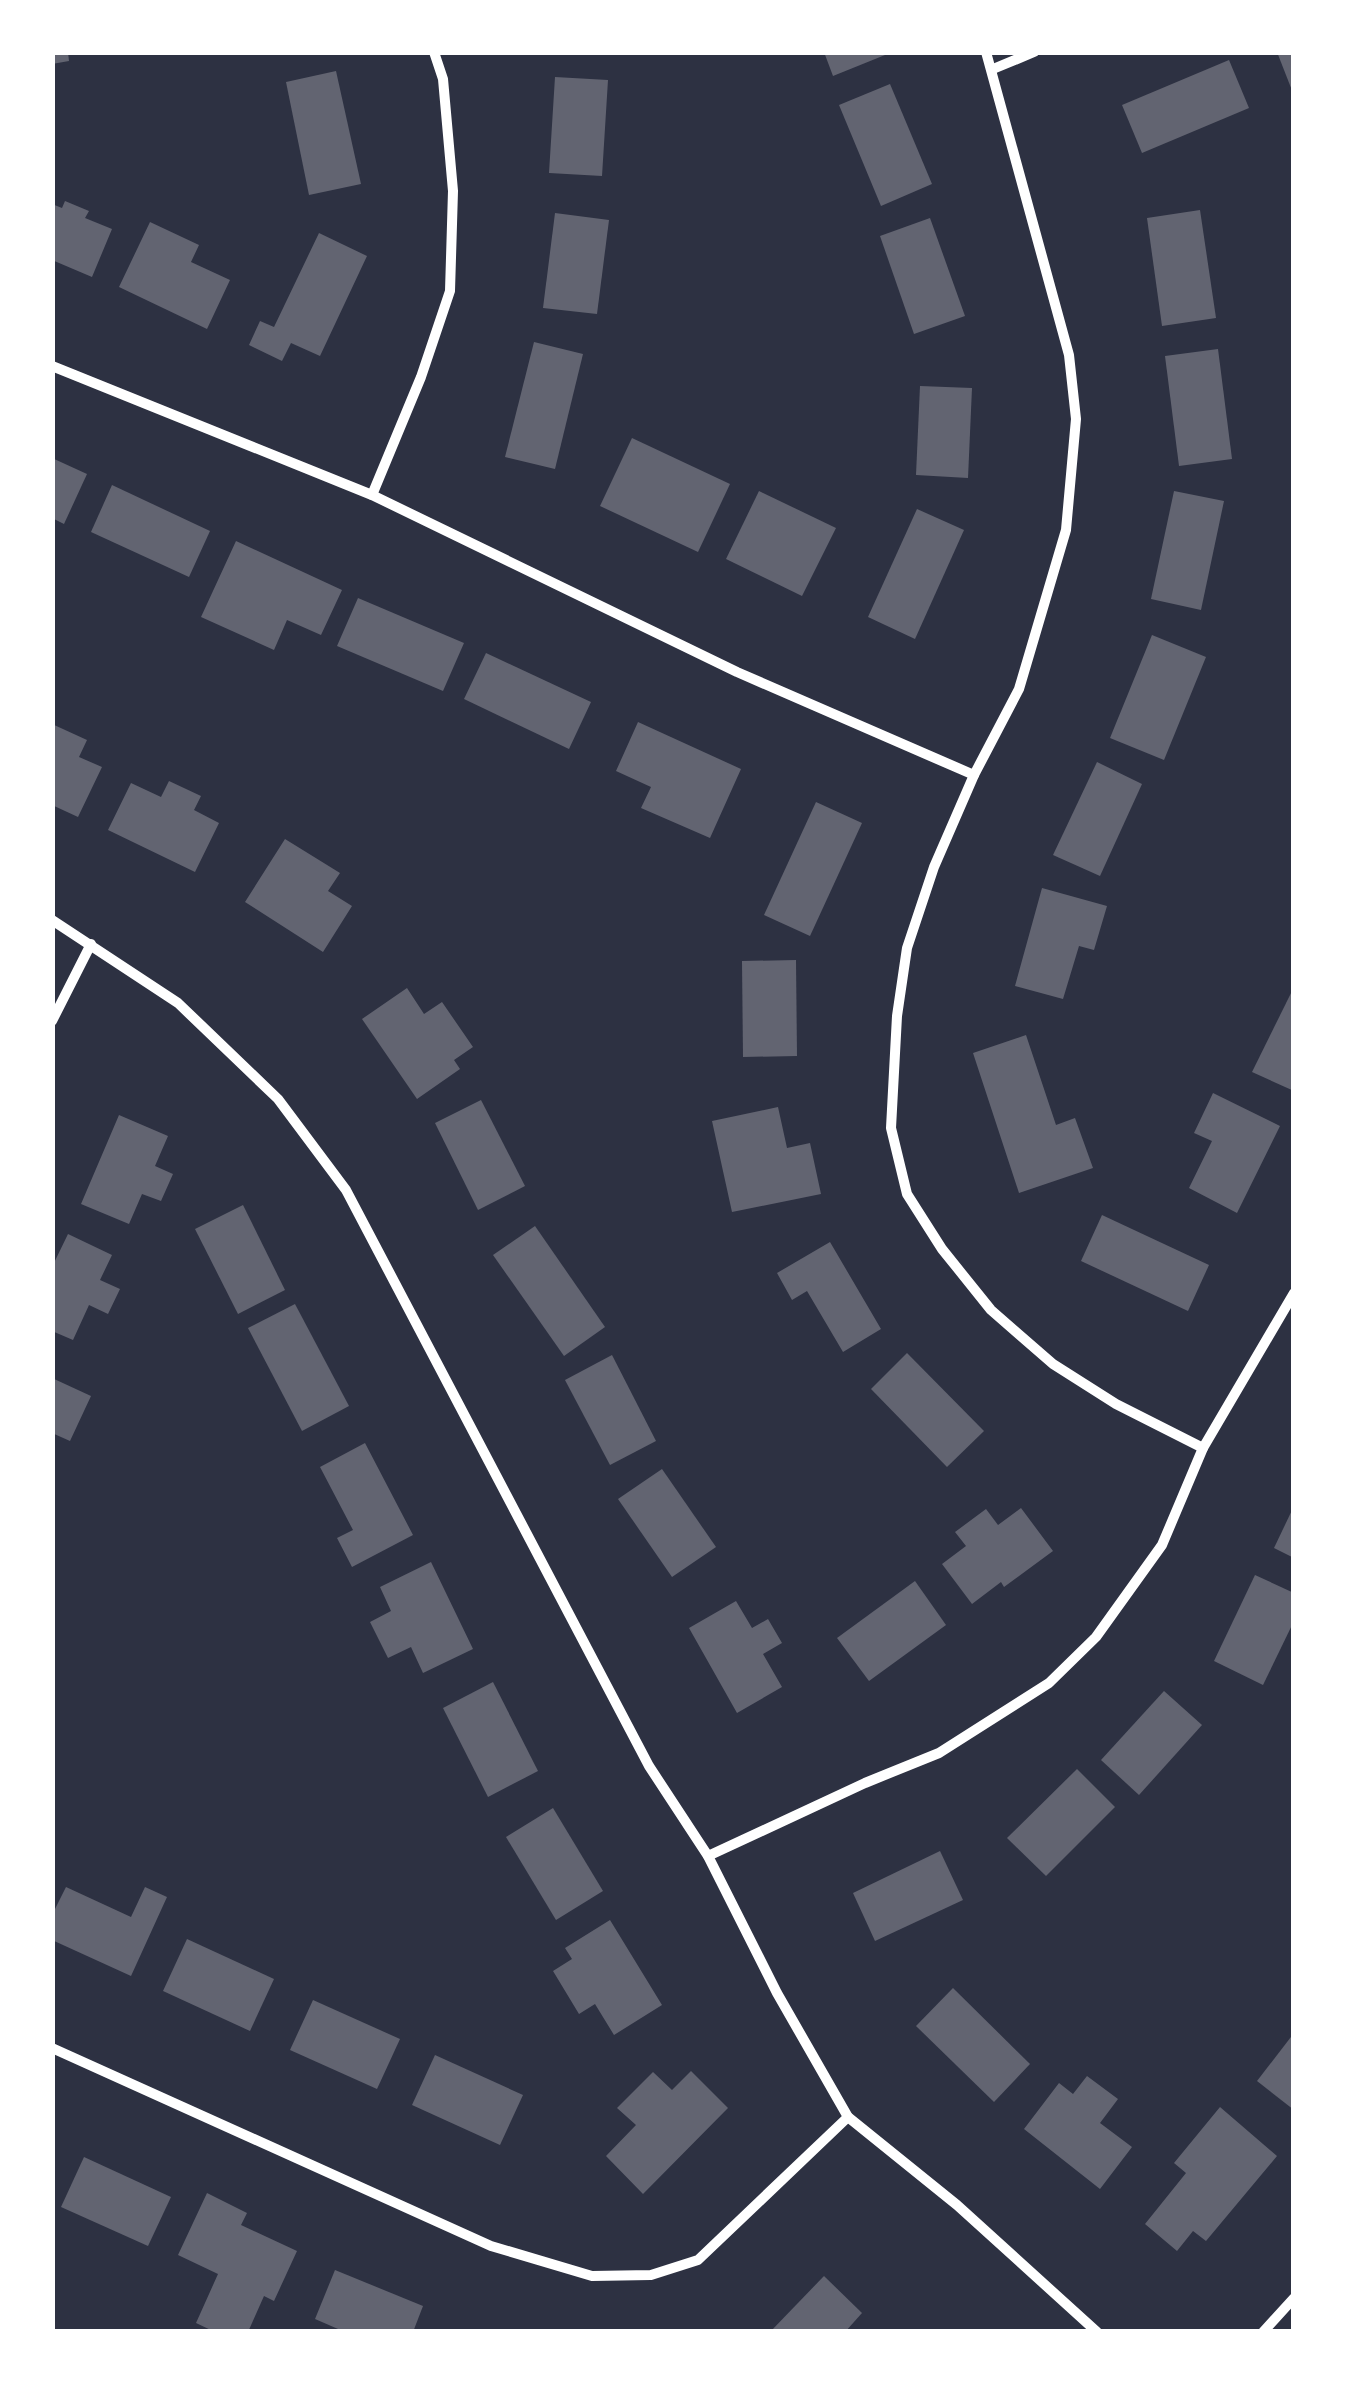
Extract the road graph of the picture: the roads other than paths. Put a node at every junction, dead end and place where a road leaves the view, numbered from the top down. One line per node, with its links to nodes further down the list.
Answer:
1 (434, 52): 6 (street)
2 (986, 52): 4 (street)
3 (1034, 52): 4 (street)
4 (993, 69): 7 (street)
5 (52, 366): 6 (street)
6 (372, 495): 7 (street)
7 (974, 775): 12 (street)
8 (52, 920): 9 (street)
9 (91, 944): 10 (street); 13 (street)
10 (52, 1021)
11 (1294, 1293): 12 (street)
12 (1203, 1448): 13 (street)
13 (708, 1856): 15 (street)
14 (52, 2048): 15 (street)
15 (848, 2117): 17 (street)
16 (1294, 2298): 18 (street)
17 (1097, 2332)
18 (1263, 2332)

